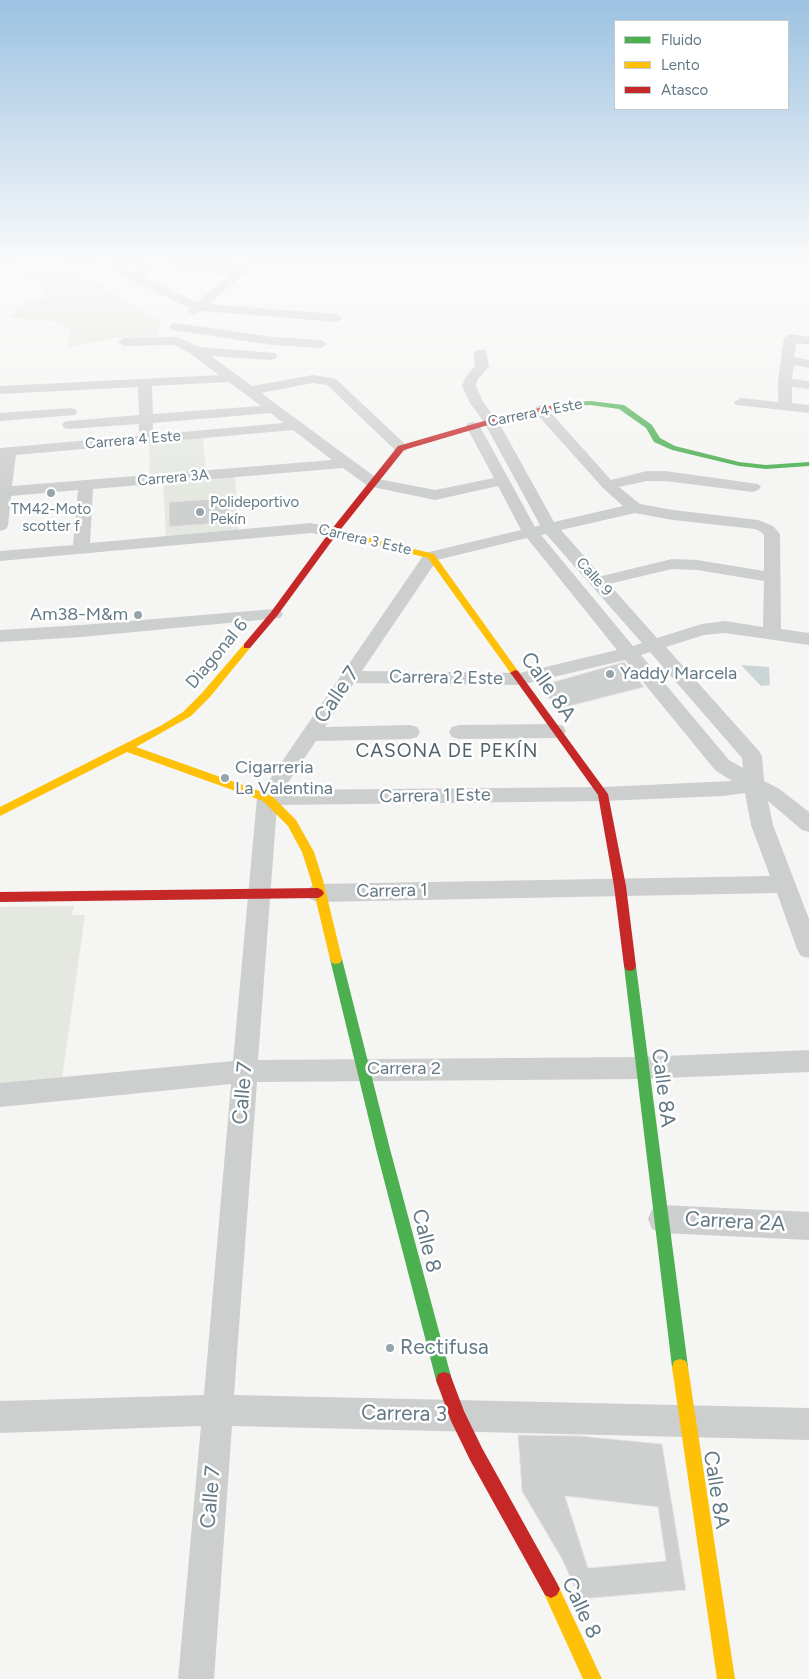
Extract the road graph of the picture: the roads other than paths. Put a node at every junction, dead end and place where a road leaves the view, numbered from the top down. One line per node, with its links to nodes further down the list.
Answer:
1 (176, 338): 7 (street)
2 (254, 338): 8 (street)
3 (790, 338): 12 (street)
4 (792, 338): 5 (street)
5 (809, 341)
6 (124, 342): 7 (street)
7 (178, 342): 9 (street)
8 (321, 344)
9 (196, 352): 11 (street); 14 (street)
10 (481, 353): 29 (street, Calle 9)
11 (270, 356)
12 (786, 360): 13 (street); 16 (street)
13 (809, 364)
14 (232, 378): 15 (street); 20 (street)
15 (145, 382): 18 (street); 28 (street)
16 (785, 382): 17 (street); 22 (street)
17 (809, 385)
18 (71, 386): 19 (street); 27 (street)
19 (0, 390)
20 (249, 391): 23 (street); 34 (street)
21 (741, 402): 22 (street)
22 (785, 407): 25 (street)
23 (273, 409): 28 (street); 30 (street)
24 (540, 409): 29 (main road, Carrera 4 Este); 37 (main road, Carrera 4 Este); 41 (street)
25 (809, 409)
26 (0, 417): 27 (street)
27 (70, 418): 28 (street); 33 (street)
28 (146, 419): 32 (street)
29 (491, 421): 31 (main road, Carrera 4 Este); 46 (street, Calle 9)
30 (296, 426): 32 (street, Carrera 4 Este); 36 (street)
31 (473, 426): 34 (main road, Carrera 4 Este); 38 (street, Calle 9)
32 (146, 439): 33 (street, Carrera 4 Este)
33 (68, 446): 35 (street, Carrera 4 Este)
34 (401, 448): 39 (main road, Diagonal 6)
35 (5, 452): 43 (street)
36 (346, 463): 39 (street); 40 (street, Carrera 3A)
37 (808, 465)
38 (502, 481): 39 (street); 48 (street, Calle 9)
39 (373, 483): 47 (main road, Diagonal 6)
40 (86, 485): 43 (street, Carrera 3A); 49 (street)
41 (608, 485): 42 (street); 44 (street)
42 (753, 487)
43 (3, 492): 45 (street)
44 (635, 508): 46 (street, Carrera 3 Este); 52 (street)
45 (0, 526)
46 (549, 527): 48 (street, Carrera 3 Este); 53 (street, Calle 9)
47 (334, 532): 49 (street, Carrera 3 Este); 51 (main road, Carrera 3 Este); 54 (main road, Diagonal 6)
48 (530, 532): 51 (street, Carrera 3 Este); 59 (street, Calle 9)
49 (81, 548): 50 (street, Carrera 3 Este)
50 (0, 556)
51 (431, 556): 60 (street, Calle 7); 61 (main road, Calle 8A)
52 (774, 578): 53 (street); 55 (street)
53 (598, 582): 58 (street, Calle 9)
54 (274, 614): 56 (street); 66 (main road, Diagonal 6)
55 (772, 633): 57 (street, Carrera 2 Este); 58 (street, Carrera 2 Este)
56 (0, 636)
57 (809, 639)
58 (654, 646): 59 (street, Carrera 2 Este); 67 (street, Calle 9)
59 (630, 653): 61 (street, Carrera 2 Este); 67 (street, Calle 9)
60 (349, 677): 61 (street, Carrera 2 Este); 65 (street, Calle 7)
61 (520, 679): 64 (main road, Calle 8A)
62 (410, 732): 65 (street)
63 (459, 732): 64 (street)
64 (556, 732): 68 (main road, Calle 8A)
65 (311, 734): 69 (street, Calle 7)
66 (125, 747): 69 (main road, Carrera 1 Este); 70 (main road, Diagonal 6)
67 (754, 785): 68 (street, Carrera 1 Este); 71 (street); 72 (street, Calle 9)
68 (603, 794): 69 (street, Carrera 1 Este); 73 (main road, Calle 8A)
69 (267, 798): 74 (main road, Calle 8); 75 (street, Calle 7)
70 (0, 812)
71 (809, 824)
72 (783, 884): 73 (street, Carrera 1); 77 (street, Calle 9)
73 (620, 886): 74 (street, Carrera 1); 79 (main road, Calle 8A)
74 (318, 893): 75 (main road, Carrera 1); 80 (main road, Calle 8)
75 (259, 894): 76 (main road, Carrera 1); 81 (street, Calle 7)
76 (0, 897)
77 (809, 949)
78 (809, 1062): 79 (street, Carrera 2)
79 (641, 1068): 80 (street, Carrera 2); 83 (main road, Calle 8A)
80 (363, 1070): 81 (street, Carrera 2); 86 (main road, Calle 8)
81 (245, 1071): 82 (street, Carrera 2); 85 (street, Calle 7)
82 (0, 1095)
83 (662, 1219): 84 (street, Carrera 2A); 88 (main road, Calle 8A)
84 (809, 1226)
85 (218, 1410): 86 (street, Carrera 3); 87 (street, Carrera 3); 90 (street, Calle 7)
86 (457, 1415): 88 (street, Carrera 3); 91 (main road, Calle 8)
87 (0, 1417)
88 (687, 1421): 89 (street, Carrera 3); 92 (main road, Calle 8A)
89 (809, 1424)
90 (196, 1679)
91 (594, 1679)
92 (726, 1679)

